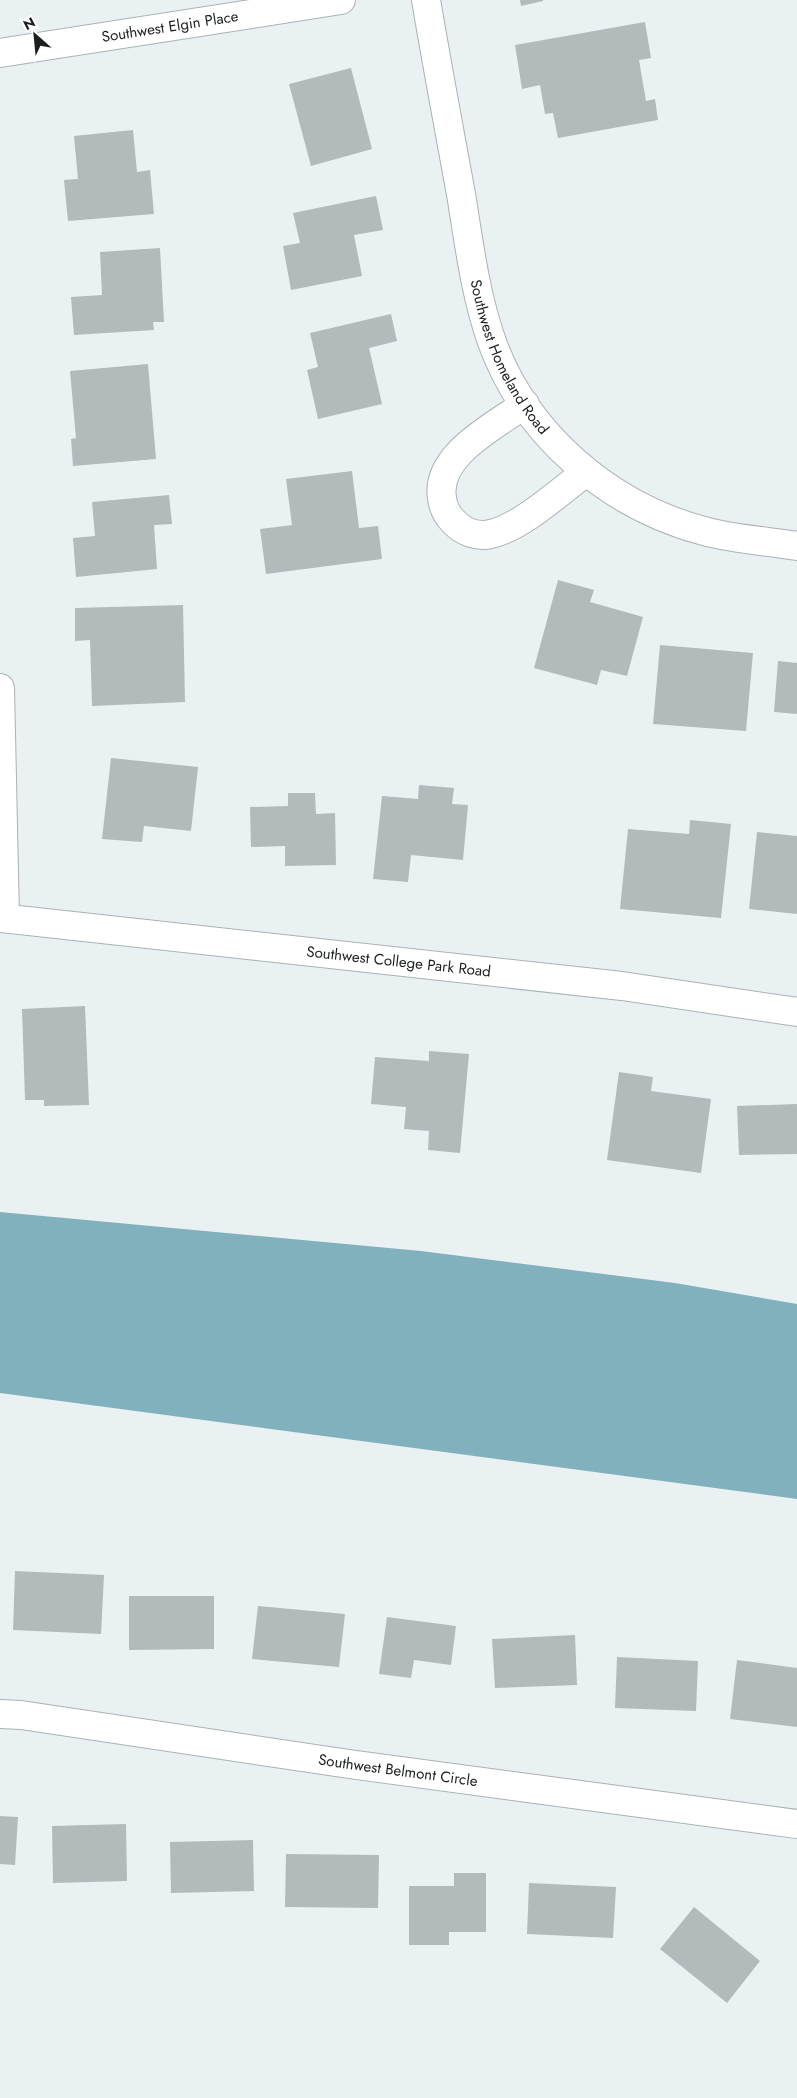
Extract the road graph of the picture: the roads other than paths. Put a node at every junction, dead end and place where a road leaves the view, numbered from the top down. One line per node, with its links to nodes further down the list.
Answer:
1 (341, 0): 3 (street, Southwest Elgin Place)
2 (426, 0): 4 (street, Southwest Homeland Road)
3 (0, 52)
4 (526, 404): 5 (street, Southwest Homeland Road); 5 (street)
5 (586, 472): 6 (street, Southwest Homeland Road)
6 (797, 546)
7 (0, 688): 8 (street)
8 (2, 918): 9 (street, Southwest College Park Road)
9 (797, 1012)
10 (0, 1714): 11 (street, Southwest Belmont Circle)
11 (797, 1824)

